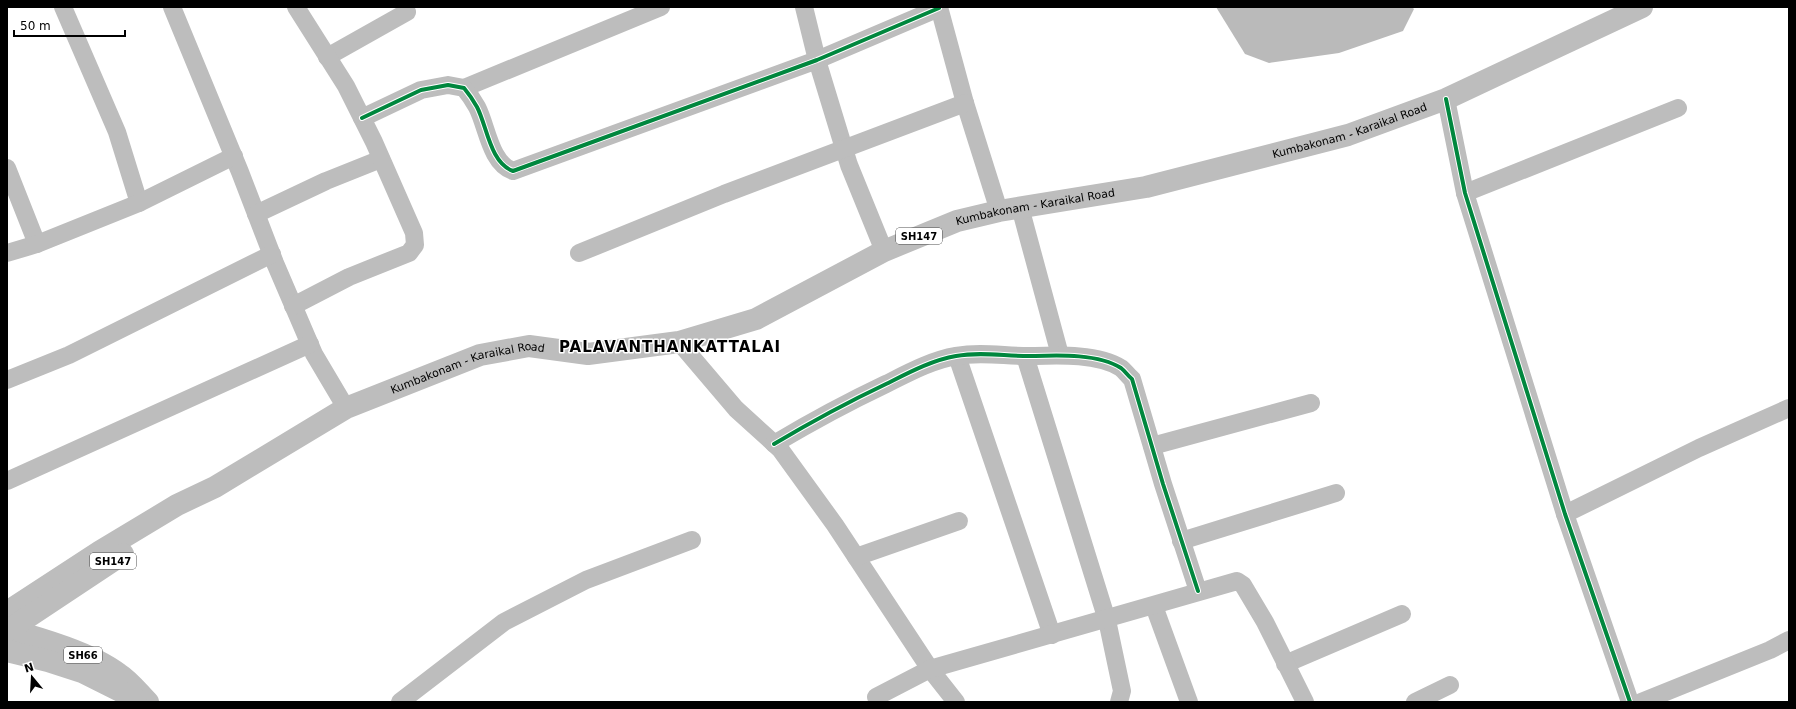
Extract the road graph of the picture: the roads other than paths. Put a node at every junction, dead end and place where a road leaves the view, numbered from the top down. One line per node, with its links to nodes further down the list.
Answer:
1 (63, 7): 21 (street)
2 (172, 7): 17 (street)
3 (296, 7): 9 (street)
4 (661, 7): 11 (street)
5 (804, 7): 10 (street)
6 (939, 8): 10 (street); 13 (street)
7 (1631, 9): 12 (main road, Kumbakonam - Karaikal Road / SH147)
8 (407, 12): 9 (street)
9 (327, 57): 15 (street)
10 (817, 60): 11 (street); 16 (street)
11 (464, 88): 15 (street)
12 (1446, 99): 20 (street); 22 (main road, Kumbakonam - Karaikal Road / SH147)
13 (965, 103): 16 (street); 23 (street)
14 (1678, 108): 20 (street)
15 (362, 118): 18 (street)
16 (844, 147): 26 (street); 28 (street)
17 (234, 156): 21 (street); 24 (street)
18 (381, 159): 24 (street); 30 (street)
19 (7, 168): 25 (street)
20 (1465, 193): 44 (street)
21 (139, 203): 25 (street)
22 (1020, 207): 23 (main road, Kumbakonam - Karaikal Road / SH147); 33 (street)
23 (999, 211): 26 (main road, Kumbakonam - Karaikal Road / SH147)
24 (256, 214): 29 (street)
25 (37, 244): 27 (street)
26 (884, 251): 31 (main road, Kumbakonam - Karaikal Road / SH147)
27 (7, 253)
28 (580, 253)
29 (272, 254): 30 (street); 36 (street)
30 (293, 306): 32 (street)
31 (679, 342): 38 (main road, Kumbakonam - Karaikal Road / SH147); 40 (street)
32 (310, 344): 38 (street); 42 (street)
33 (1060, 355): 35 (street); 41 (street)
34 (957, 356): 35 (street); 40 (street); 54 (street)
35 (1025, 356): 52 (street)
36 (7, 380)
37 (1311, 403): 41 (street)
38 (346, 408): 53 (main road, Kumbakonam - Karaikal Road / SH147)
39 (1789, 408): 44 (street)
40 (774, 444): 48 (street)
41 (1152, 446): 47 (street)
42 (7, 481)
43 (1336, 493): 47 (street)
44 (1565, 514): 69 (street)
45 (959, 521): 48 (street)
46 (692, 540): 63 (street)
47 (1182, 541): 49 (street)
48 (856, 557): 58 (street)
49 (1198, 591): 50 (street); 57 (street)
50 (1154, 606): 52 (street); 66 (street)
51 (1402, 614): 57 (street)
52 (1107, 620): 54 (street); 65 (street)
53 (7, 626): 62 (main road, SH66)
54 (1052, 635): 58 (street)
55 (1789, 640): 70 (street)
56 (7, 651): 61 (main road, SH66)
57 (1285, 664): 67 (street)
58 (930, 669): 60 (street); 64 (street)
59 (1450, 685): 68 (street)
60 (876, 696)
61 (143, 702)
62 (148, 702)
63 (400, 702)
64 (956, 702)
65 (1119, 702)
66 (1189, 702)
67 (1305, 702)
68 (1415, 702)
69 (1630, 702)
70 (1641, 702)

